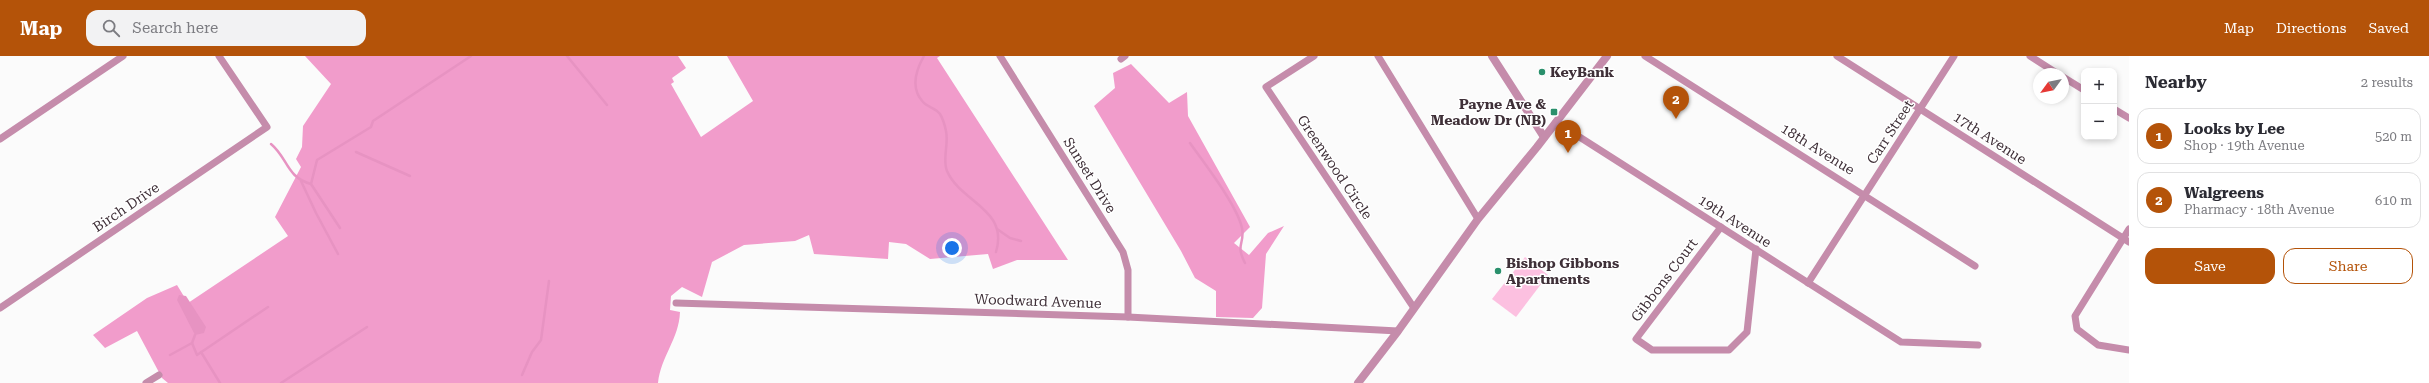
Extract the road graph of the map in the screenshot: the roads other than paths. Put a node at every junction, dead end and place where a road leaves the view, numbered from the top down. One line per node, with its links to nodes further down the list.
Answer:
1 (123, 56): 20 (street)
2 (219, 56): 30 (street, Birch Drive)
3 (1000, 56): 32 (street, Sunset Drive)
4 (1314, 56): 31 (street, Greenwood Circle)
5 (1378, 56): 22 (street)
6 (1492, 56): 19 (street)
7 (1607, 56): 18 (street)
8 (1645, 56): 21 (street, 18th Avenue)
9 (1837, 56): 15 (street, 17th Avenue)
10 (1954, 56): 15 (street, Carr Street)
11 (2030, 56): 12 (street)
12 (2049, 68)
13 (2069, 81): 14 (street)
14 (2081, 88)
15 (1920, 110): 21 (street, Carr Street); 25 (street, 17th Avenue)
16 (2117, 111): 17 (street)
17 (2129, 118)
18 (1556, 122): 19 (street); 23 (street, 19th Avenue)
19 (1544, 137): 22 (street)
20 (0, 139)
21 (1865, 194): 27 (street, 18th Avenue); 28 (street, Carr Street)
22 (1478, 219): 31 (street)
23 (1721, 227): 26 (street, 19th Avenue); 26 (street, Gibbons Court)
24 (2129, 229): 25 (street)
25 (2126, 240): 35 (street)
26 (1756, 249): 28 (street, 19th Avenue)
27 (1975, 266)
28 (1808, 283): 34 (street, 19th Avenue)
29 (676, 303): 32 (street, Woodward Avenue)
30 (0, 308)
31 (1414, 308): 33 (street)
32 (1128, 317): 33 (street, Woodward Avenue)
33 (1398, 331): 38 (street)
34 (1978, 345)
35 (2129, 350)
36 (159, 375): 37 (street)
37 (146, 383)
38 (1358, 383)

